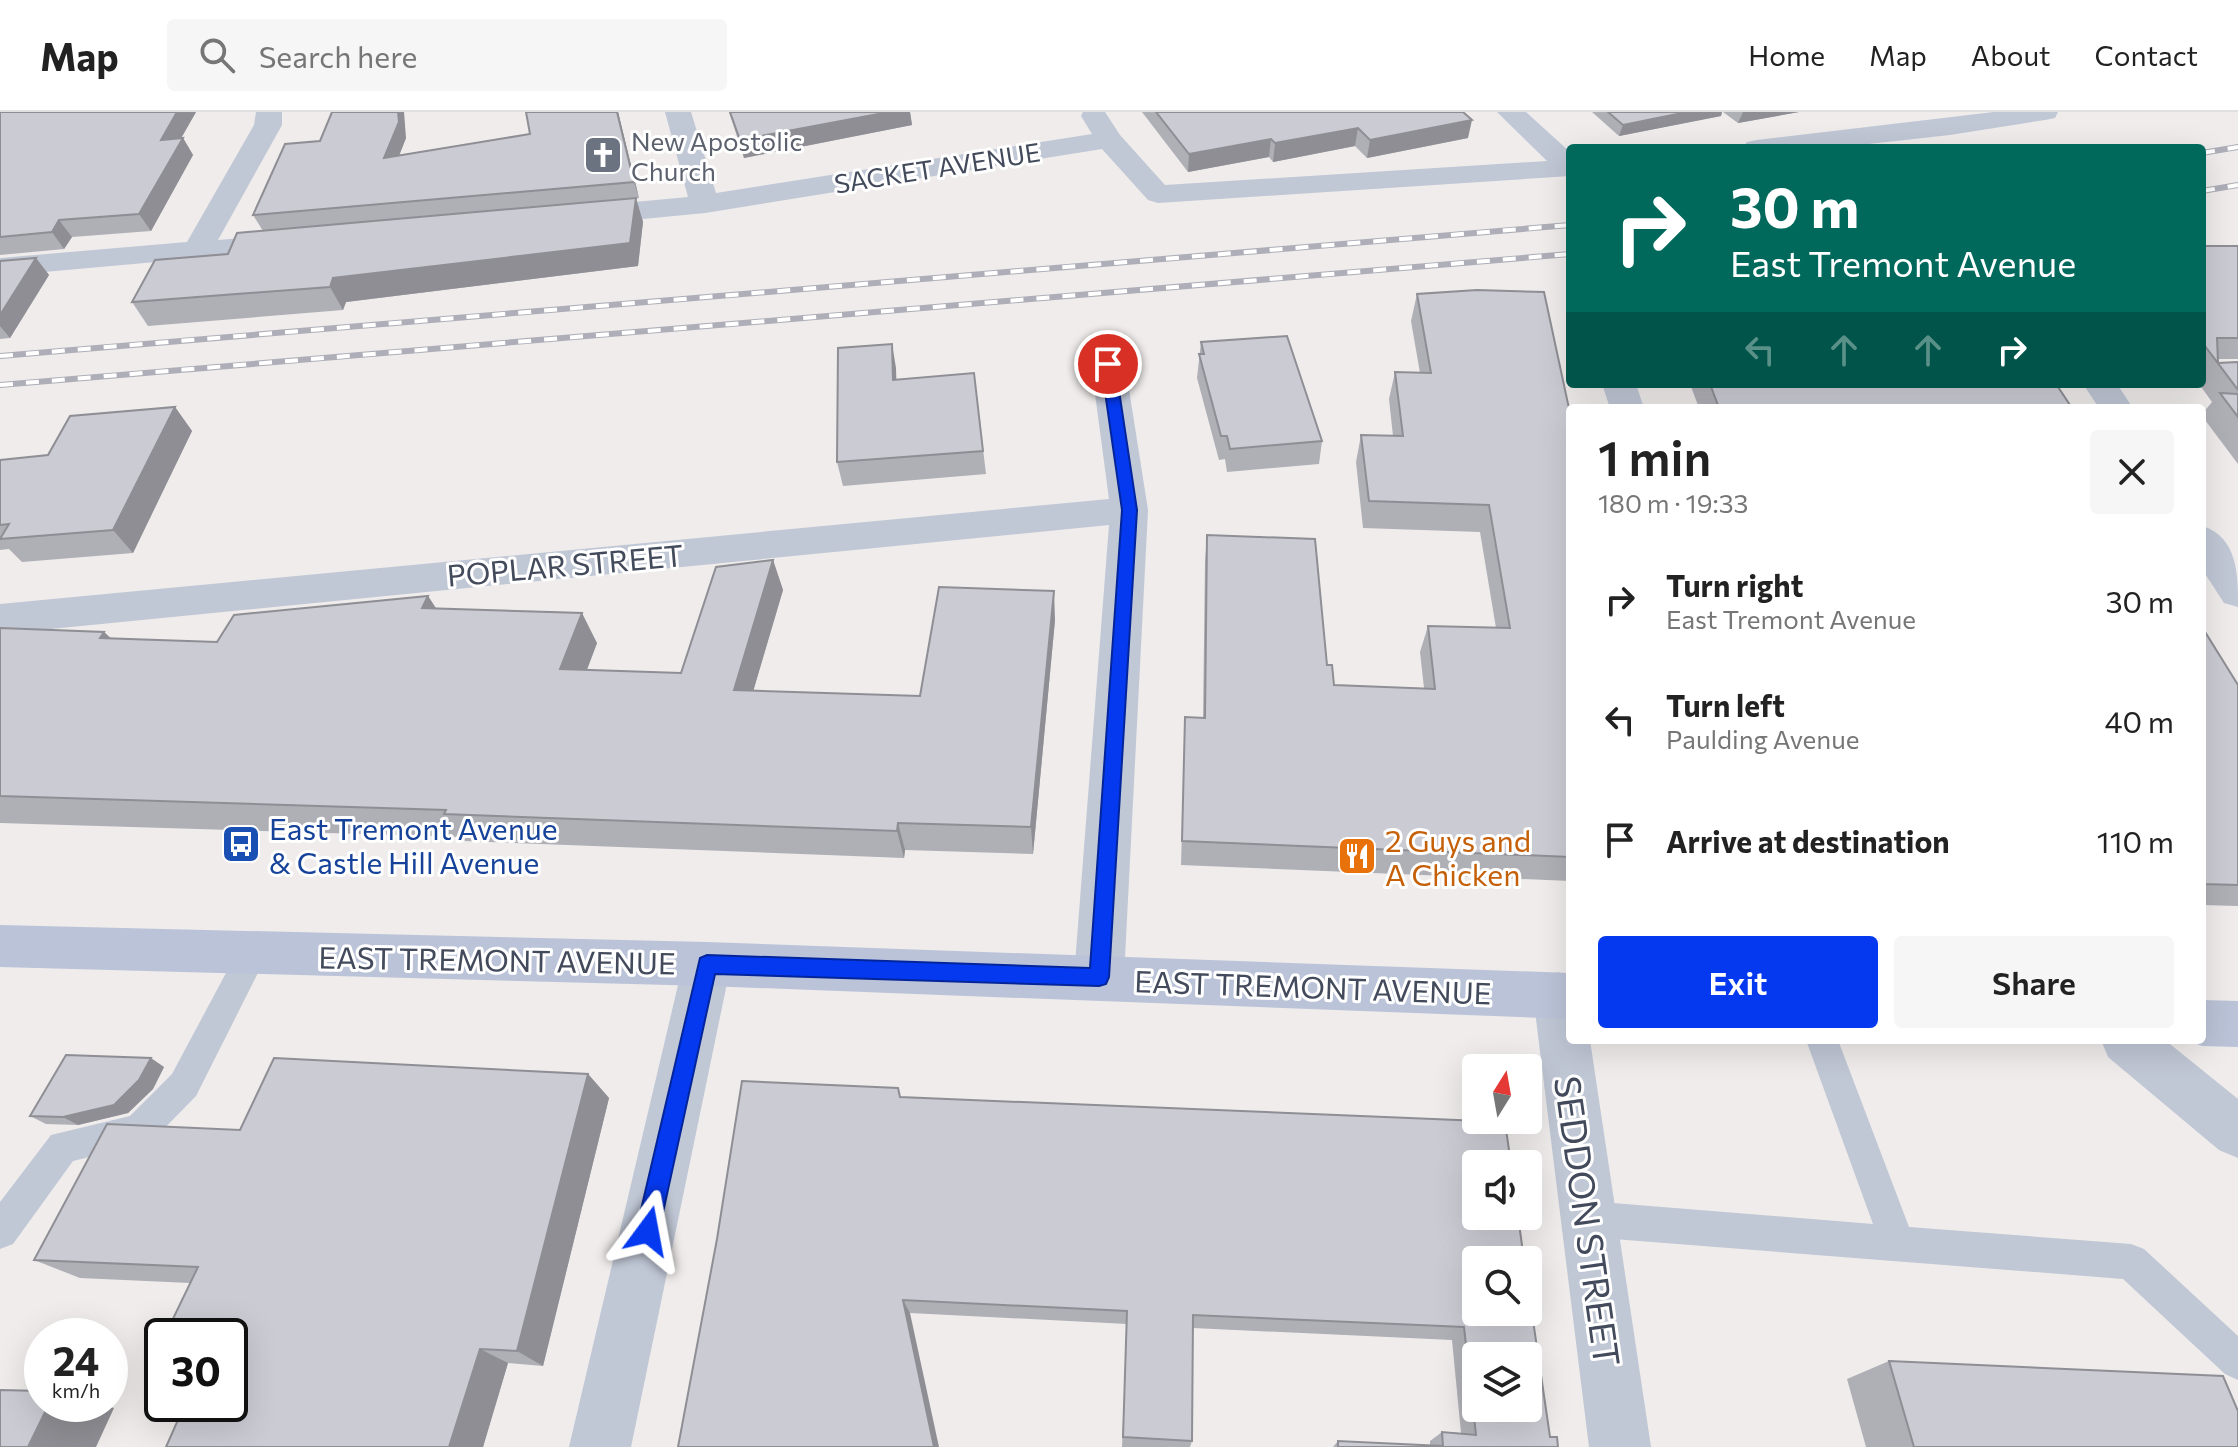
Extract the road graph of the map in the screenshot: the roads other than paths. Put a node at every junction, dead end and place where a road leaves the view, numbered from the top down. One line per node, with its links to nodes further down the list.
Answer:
1 (269, 112): 14 (street)
2 (678, 112): 11 (street)
3 (1091, 112): 7 (street)
4 (1510, 112): 9 (street)
5 (2045, 112): 6 (street)
6 (1938, 120): 8 (street)
7 (1109, 140): 10 (street); 11 (street, SACKET AVENUE)
8 (1783, 144)
9 (1566, 164)
10 (1566, 168)
11 (705, 204): 12 (street, SACKET AVENUE)
12 (546, 219)
13 (324, 240): 14 (street)
14 (197, 251): 15 (street)
15 (0, 267)
16 (1108, 364): 17 (street)
17 (1129, 510): 20 (street, POPLAR STREET); 24 (street)
18 (2206, 545): 19 (street)
19 (2238, 593)
20 (0, 619)
21 (0, 946): 22 (main road, EAST TREMONT AVENUE)
22 (253, 953): 23 (main road, EAST TREMONT AVENUE); 33 (lane)
23 (707, 964): 24 (main road, EAST TREMONT AVENUE); 36 (street)
24 (1099, 977): 25 (main road, EAST TREMONT AVENUE)
25 (1564, 996)
26 (2206, 1023): 27 (main road)
27 (2238, 1024)
28 (1569, 1044): 32 (street, SEDDON STREET)
29 (1823, 1044): 34 (lane)
30 (2131, 1044): 31 (street)
31 (2238, 1132)
32 (1588, 1219): 34 (lane); 37 (street, SEDDON STREET)
33 (0, 1231)
34 (1898, 1244): 35 (lane)
35 (2238, 1361)
36 (600, 1447)
37 (1620, 1447)

